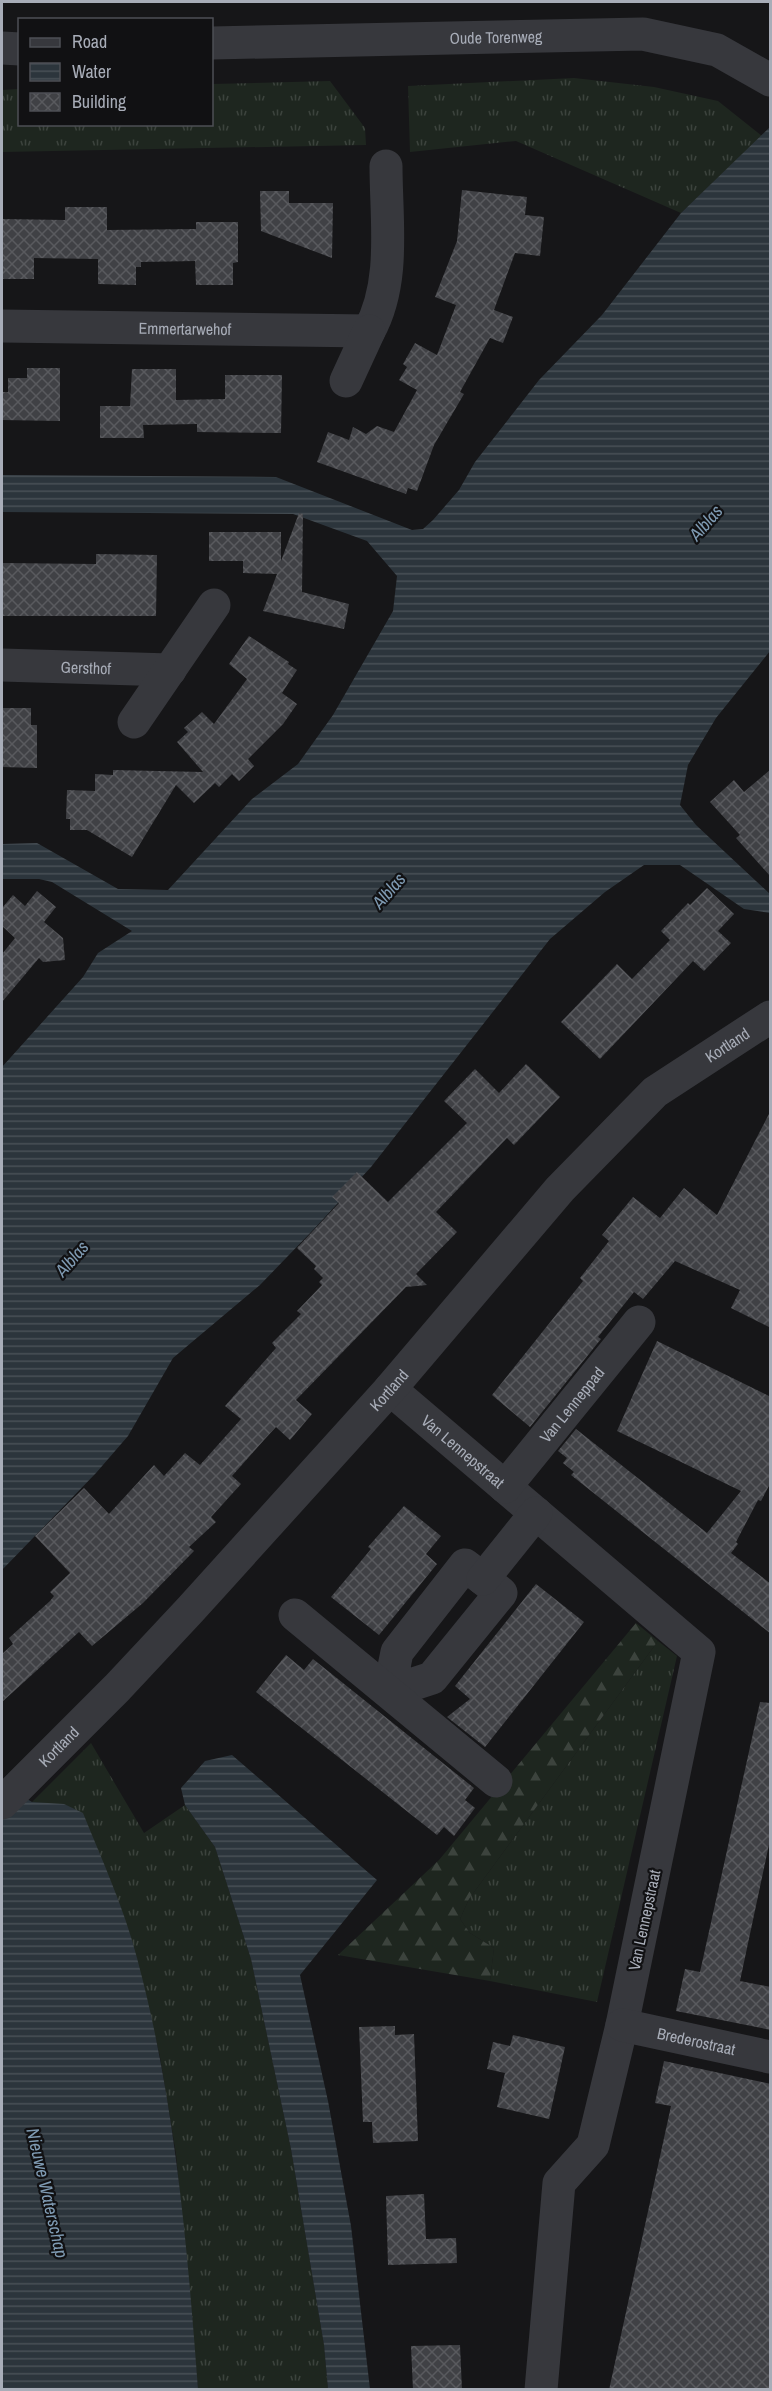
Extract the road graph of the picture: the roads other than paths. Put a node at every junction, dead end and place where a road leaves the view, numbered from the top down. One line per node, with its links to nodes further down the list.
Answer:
1 (213, 43): 4 (street, Oude Torenweg)
2 (2, 48): 3 (street)
3 (18, 49)
4 (771, 80)
5 (386, 166): 7 (street)
6 (2, 326): 7 (street, Emmertarwehof)
7 (369, 331): 8 (street)
8 (346, 381)
9 (214, 605): 11 (street)
10 (2, 665): 11 (street, Gersthof)
11 (170, 670): 12 (street)
12 (134, 722)
13 (771, 1017): 15 (street, Kortland)
14 (639, 1322): 16 (street, Van Lenneppad)
15 (390, 1389): 16 (street, Van Lennepstraat); 22 (street, Kortland)
16 (505, 1487): 17 (street, Van Lennepstraat)
17 (536, 1513): 18 (street); 23 (street, Van Lennepstraat)
18 (483, 1579): 20 (street); 20 (street)
19 (295, 1615): 20 (street)
20 (389, 1692): 21 (street)
21 (496, 1781)
22 (12, 1792)
23 (622, 2025): 24 (street, Brederostraat); 25 (street, Van Lennepstraat)
24 (771, 2057)
25 (542, 2390)

